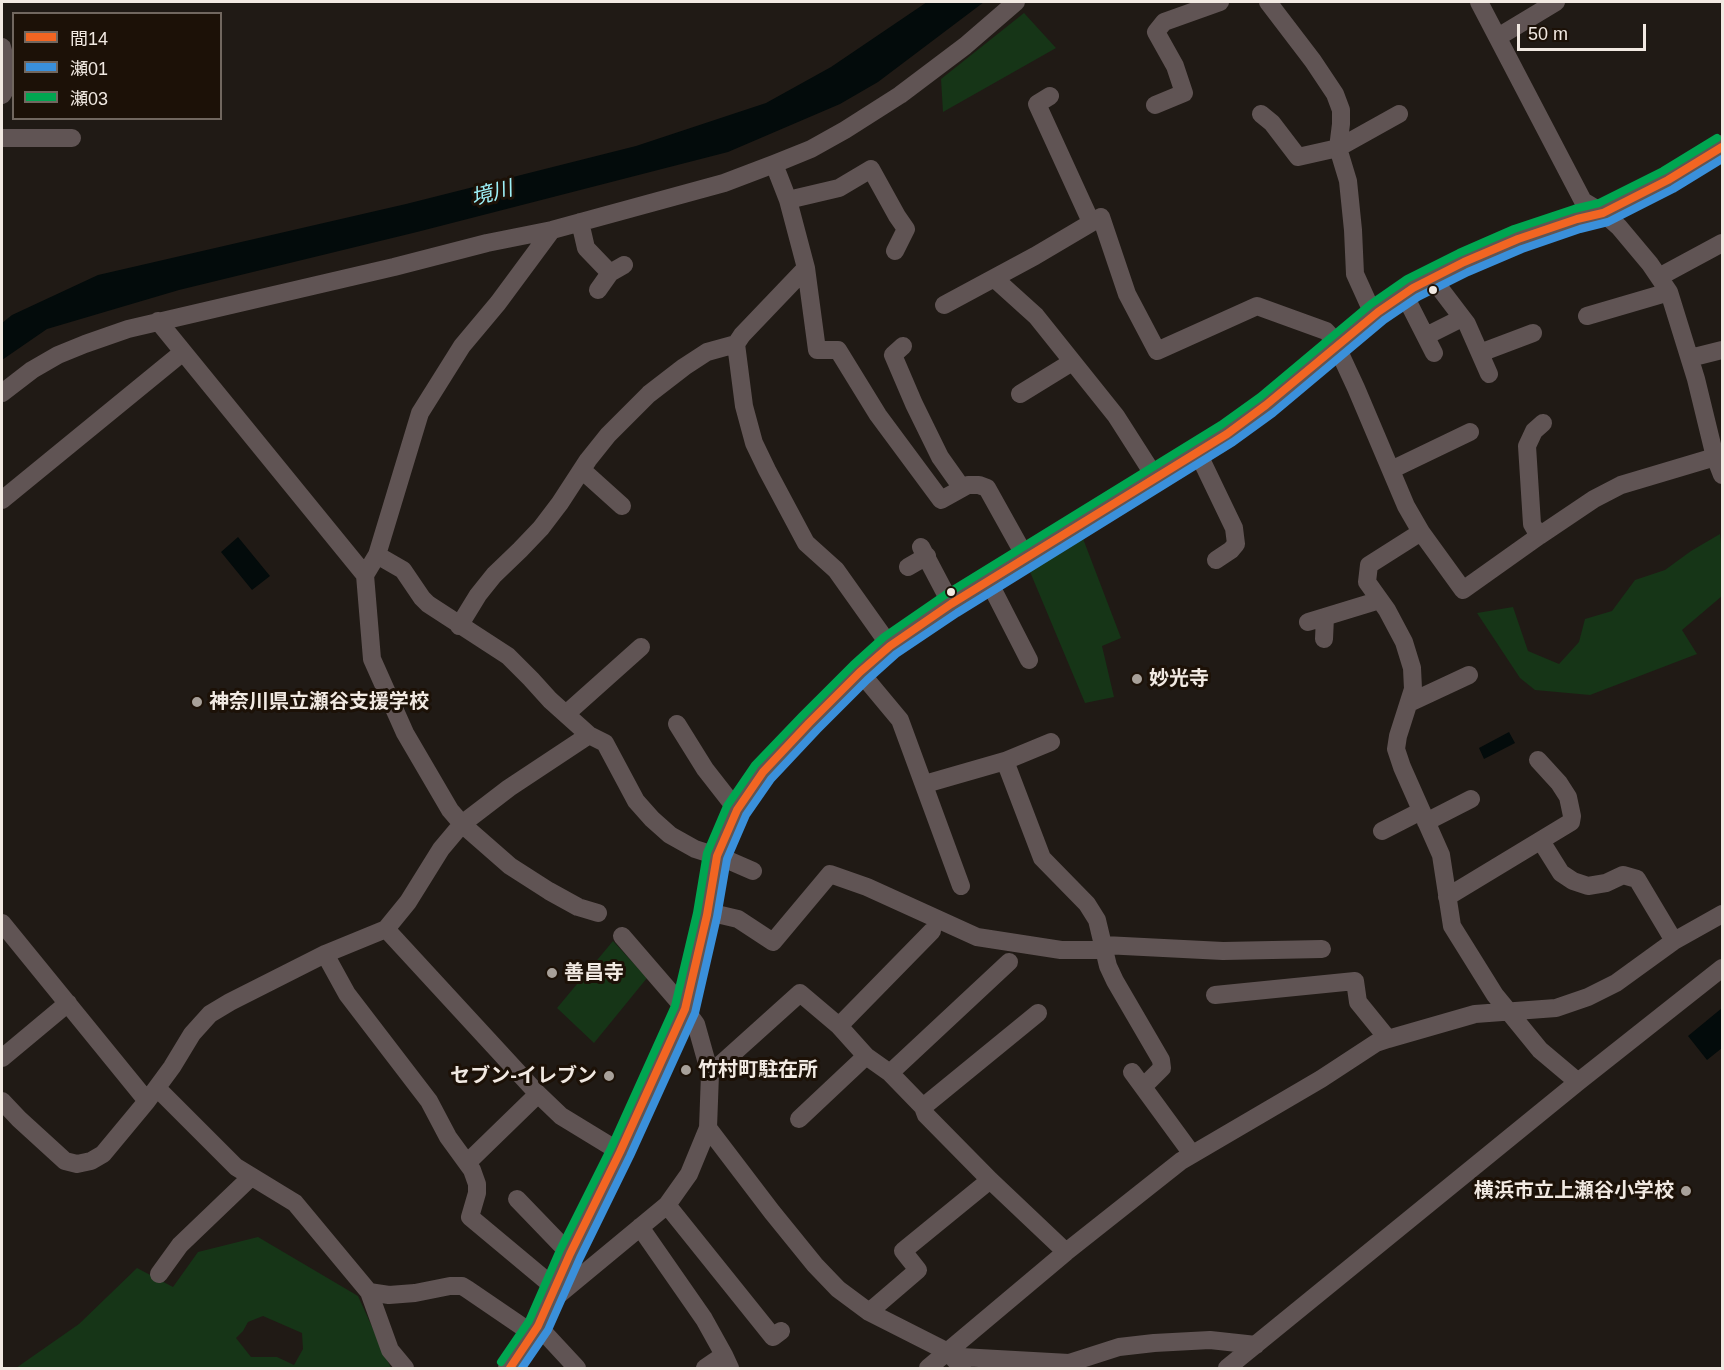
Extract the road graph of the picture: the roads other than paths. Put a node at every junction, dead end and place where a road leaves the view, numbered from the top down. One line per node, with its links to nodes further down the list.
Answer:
1 (1016, 2): 17 (street)
2 (1220, 2): 10 (street)
3 (1479, 2): 6 (street)
4 (1557, 2): 6 (street)
5 (1272, 3): 16 (street)
6 (1498, 37): 19 (street)
7 (2, 47): 8 (street)
8 (2, 95)
9 (1038, 103): 21 (street)
10 (1155, 105)
11 (1261, 114): 16 (street)
12 (1399, 114): 16 (street)
13 (2, 138): 14 (street)
14 (72, 138)
15 (1722, 147): 19 (main road)
16 (1338, 148): 32 (street)
17 (774, 164): 18 (street); 20 (street)
18 (788, 200): 24 (street); 25 (street)
19 (1603, 213): 26 (main road); 28 (street)
20 (580, 222): 22 (street); 29 (street)
21 (1091, 222): 27 (street); 40 (street)
22 (552, 230): 35 (street); 64 (street)
23 (1722, 243): 28 (street)
24 (895, 251)
25 (806, 268): 38 (street); 59 (street)
26 (1432, 278): 30 (main road); 34 (street)
27 (995, 279): 31 (street); 46 (street)
28 (1664, 284): 33 (street); 45 (street)
29 (598, 290)
30 (1404, 294): 32 (main road); 37 (street)
31 (944, 305)
32 (1374, 316): 40 (main road)
33 (1587, 316)
34 (1462, 318): 37 (street); 44 (street)
35 (158, 321): 42 (street); 48 (street)
36 (1533, 333): 44 (street)
37 (1426, 336): 43 (street)
38 (736, 344): 55 (street); 74 (street)
39 (903, 346): 59 (street)
40 (1338, 346): 53 (main road); 56 (street)
41 (1722, 350): 45 (street)
42 (183, 352): 60 (street); 68 (street)
43 (1434, 352)
44 (1480, 353): 47 (street)
45 (1690, 358): 51 (street)
46 (1072, 362): 49 (street); 58 (street)
47 (1489, 374)
48 (2, 393)
49 (1020, 394)
50 (1544, 423): 63 (street)
51 (1716, 431): 54 (street)
52 (1470, 432): 56 (street)
53 (1197, 451): 58 (main road); 66 (street)
54 (1715, 457): 57 (street); 63 (street)
55 (582, 470): 61 (street); 72 (street)
56 (1391, 470): 62 (street)
57 (1722, 475)
58 (1155, 477): 65 (main road)
59 (962, 488): 65 (street)
60 (2, 500)
61 (622, 507)
62 (1421, 532): 63 (street); 70 (street)
63 (1539, 536)
64 (377, 555): 68 (street); 72 (street)
65 (1026, 558): 69 (main road)
66 (1216, 560)
67 (908, 567): 71 (street)
68 (364, 575): 90 (street)
69 (988, 582): 71 (main road); 76 (street)
70 (1380, 600): 73 (street); 79 (street)
71 (951, 604): 74 (main road)
72 (459, 626): 80 (street)
73 (1324, 639)
74 (890, 646): 77 (main road)
75 (641, 647): 80 (street)
76 (1029, 660)
77 (860, 672): 86 (street); 88 (main road)
78 (1469, 675): 79 (street)
79 (1409, 703): 89 (street)
80 (566, 714): 82 (street)
81 (677, 724): 88 (street)
82 (588, 735): 90 (street); 93 (street)
83 (1051, 742): 85 (street)
84 (1540, 759): 92 (street)
85 (1005, 761): 86 (street); 105 (street)
86 (925, 784): 95 (street)
87 (1471, 799): 89 (street)
88 (737, 810): 93 (main road)
89 (1423, 817): 91 (street); 96 (street)
90 (462, 824): 98 (street); 101 (street)
91 (1382, 831)
92 (1541, 841): 96 (street); 104 (street)
93 (718, 854): 94 (street); 97 (main road)
94 (753, 871)
95 (961, 886)
96 (1447, 897): 113 (street)
97 (708, 912): 105 (street); 112 (main road)
98 (598, 913)
99 (1722, 914): 104 (street)
100 (2, 923): 111 (street)
101 (386, 929): 107 (street); 124 (street)
102 (932, 931): 115 (street)
103 (622, 936): 112 (street)
104 (1674, 941): 113 (street)
105 (1104, 948): 106 (street); 123 (street)
106 (1322, 949)
107 (326, 954): 125 (street); 132 (street)
108 (1009, 962): 120 (street)
109 (1722, 968): 122 (street)
110 (1215, 995): 116 (street)
111 (68, 1004): 118 (street); 125 (street)
112 (686, 1009): 121 (street); 130 (main road)
113 (1509, 1012): 116 (street); 122 (street)
114 (1038, 1013): 127 (street)
115 (839, 1026): 117 (street); 121 (street)
116 (1388, 1039): 131 (street)
117 (866, 1056): 120 (street); 128 (street)
118 (2, 1058)
119 (1132, 1072): 123 (street)
120 (890, 1073): 127 (street)
121 (710, 1074): 129 (street)
122 (1578, 1082): 146 (street)
123 (1144, 1086): 131 (street)
124 (538, 1094): 130 (street); 132 (street)
125 (152, 1095): 126 (street); 133 (street)
126 (2, 1101)
127 (923, 1107): 134 (street)
128 (799, 1119)
129 (708, 1128): 136 (street); 143 (street)
130 (620, 1152): 139 (main road)
131 (1192, 1154): 138 (street)
132 (467, 1163): 142 (street)
133 (251, 1177): 140 (street); 141 (street)
134 (990, 1180): 138 (street); 143 (street)
135 (517, 1199): 139 (street)
136 (667, 1204): 137 (street); 145 (street)
137 (640, 1227): 142 (street); 148 (street)
138 (1066, 1252): 147 (street)
139 (570, 1254): 142 (main road)
140 (159, 1274)
141 (369, 1292): 144 (street); 149 (street)
142 (551, 1296): 144 (main road)
143 (868, 1312): 147 (street)
144 (535, 1330): 150 (main road); 151 (street)
145 (773, 1338)
146 (1256, 1345): 147 (street); 155 (street)
147 (948, 1352): 153 (street); 154 (street)
148 (727, 1362): 152 (street)
149 (405, 1368)
150 (510, 1368)
151 (576, 1368)
152 (705, 1368)
153 (928, 1368)
154 (962, 1368)
155 (1227, 1368)

